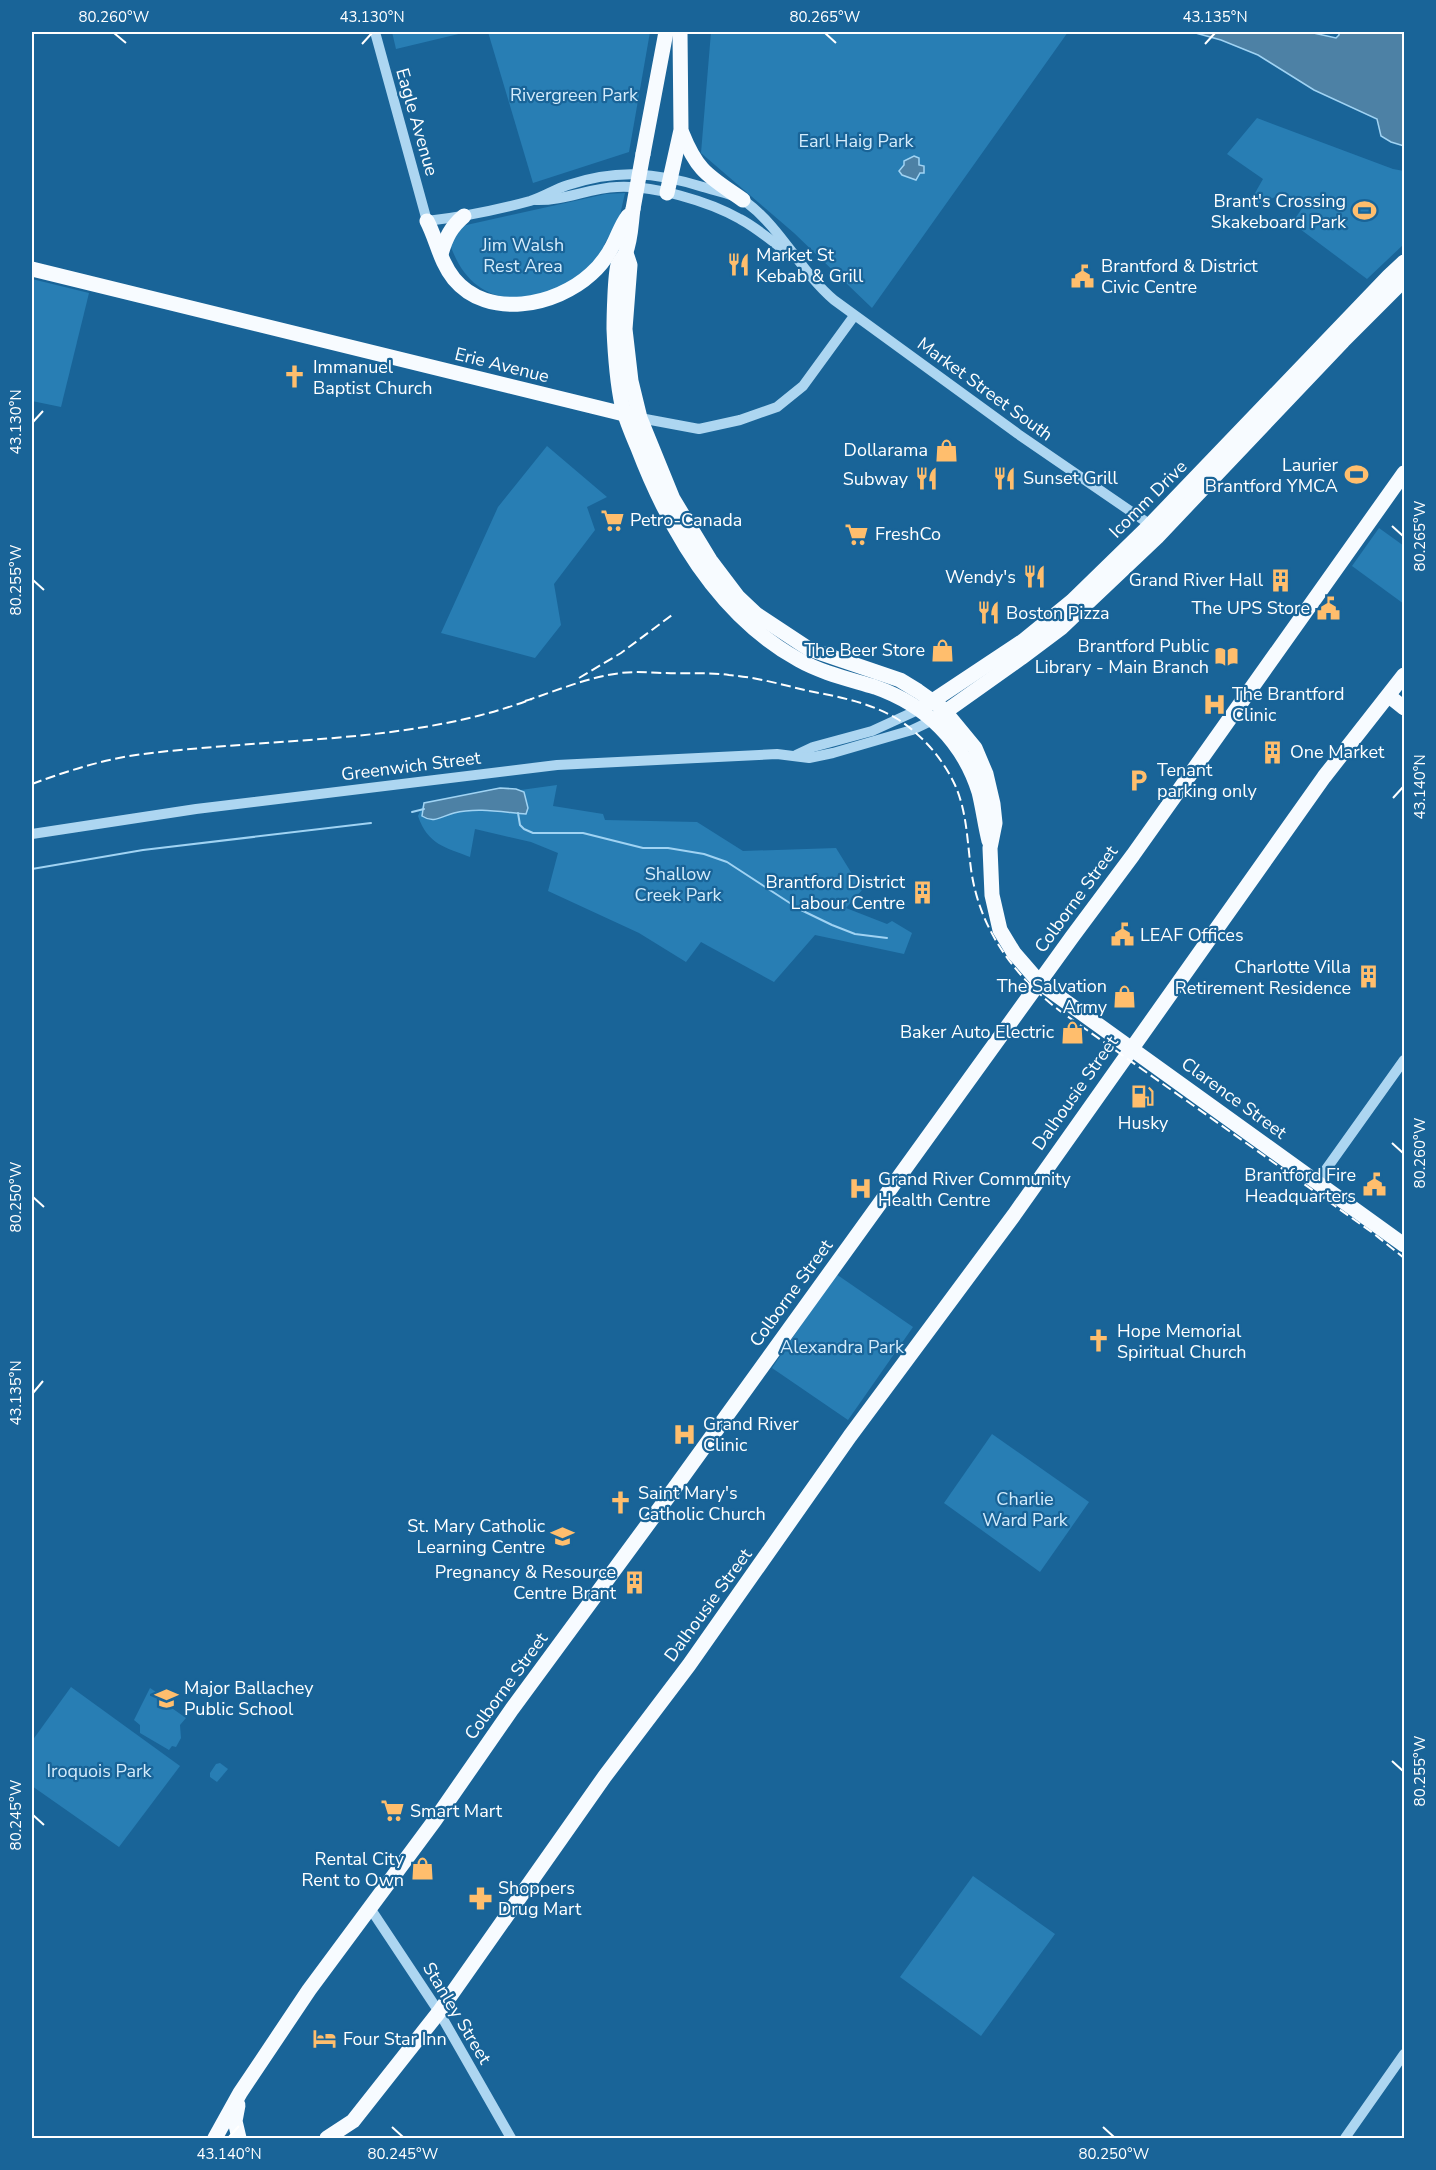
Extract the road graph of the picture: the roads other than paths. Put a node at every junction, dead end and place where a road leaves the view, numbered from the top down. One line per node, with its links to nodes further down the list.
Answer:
1 (375, 32): 11 (street, Eagle Avenue)
2 (666, 32): 9 (main road, Clarence Street, bridge)
3 (680, 32): 4 (main road)
4 (681, 130): 5 (main road); 8 (main road)
5 (671, 177): 6 (main road); 7 (street, Market Street South); 8 (street, Market Street South)
6 (667, 193): 7 (street, Market Street South); 13 (street, Market Street South)
7 (533, 200): 10 (street)
8 (743, 200): 13 (street, Market Street South)
9 (633, 209): 12 (main road); 18 (main road, Clarence Street)
10 (464, 216): 11 (street); 12 (main road)
11 (427, 221): 12 (main road)
12 (441, 257)
13 (800, 261): 17 (street, Market Street South)
14 (1404, 262): 20 (main road, Icomm Drive)
15 (32, 269): 18 (main road, Erie Avenue)
16 (1404, 280): 20 (main road, Icomm Drive)
17 (854, 315): 18 (street, Erie Avenue); 20 (street, Market Street South)
18 (633, 416): 23 (main road, Clarence Street)
19 (1404, 473): 28 (main road, Colborne Street)
20 (1155, 529): 23 (main road, Icomm Drive); 25 (main road, Icomm Drive)
21 (1404, 675): 22 (main road, Dalhousie Street)
22 (1389, 696): 24 (main road); 29 (main road, Dalhousie Street)
23 (927, 705): 25 (main road, Clarence Street); 26 (street, Greenwich Street)
24 (1404, 708)
25 (940, 716): 26 (street, Greenwich Street); 28 (main road, Clarence Street)
26 (796, 755): 27 (street, Greenwich Street)
27 (32, 834)
28 (1040, 983): 29 (main road, Clarence Street); 33 (main road, Colborne Street)
29 (1130, 1048): 31 (main road, Clarence Street); 34 (main road, Dalhousie Street)
30 (1404, 1060): 31 (street)
31 (1317, 1182): 32 (main road, Clarence Street)
32 (1404, 1245)
33 (370, 1908): 34 (street, Stanley Street); 36 (main road, Colborne Street)
34 (439, 2012): 39 (main road, Dalhousie Street); 40 (street, Stanley Street)
35 (1404, 2054): 41 (street)
36 (240, 2093): 37 (main road, Colborne Street); 38 (main road)
37 (218, 2138)
38 (239, 2139)
39 (327, 2139)
40 (511, 2139)
41 (1345, 2139)

